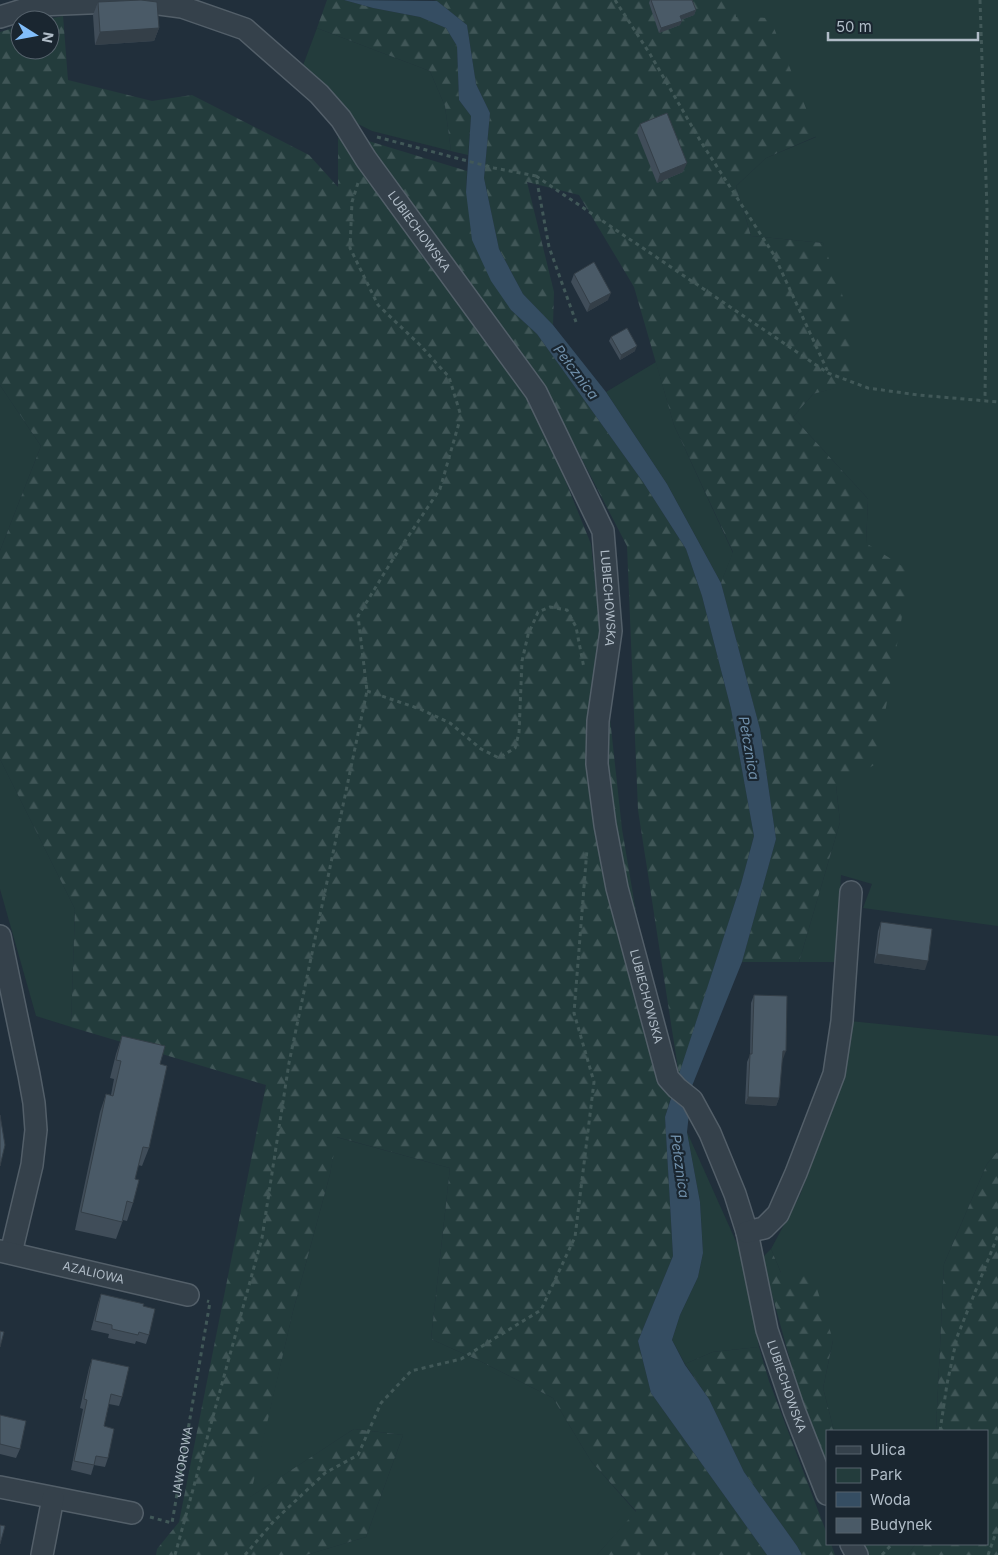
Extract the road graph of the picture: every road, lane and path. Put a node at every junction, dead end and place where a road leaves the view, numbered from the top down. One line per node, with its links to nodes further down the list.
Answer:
1 (615, 0): 8 (path)
2 (980, 0): 9 (path)
3 (0, 17): 5 (street, LUBIECHOWSKA)
4 (375, 136): 6 (path)
5 (366, 159): 12 (path); 16 (street, LUBIECHOWSKA)
6 (536, 176): 7 (path); 8 (path)
7 (576, 322)
8 (828, 373): 9 (path)
9 (985, 400): 10 (path)
10 (998, 402)
11 (584, 669): 12 (path)
12 (367, 691): 28 (path)
13 (588, 846): 29 (path)
14 (851, 892): 16 (street)
15 (0, 936): 18 (street)
16 (747, 1232): 22 (street, LUBIECHOWSKA)
17 (998, 1235): 20 (path)
18 (6, 1252): 19 (street, AZALIOWA)
19 (188, 1295): 24 (path, JAWOROWA)
20 (940, 1430)
21 (0, 1487): 23 (street)
22 (826, 1491)
23 (52, 1498): 24 (street); 27 (street)
24 (132, 1513)
25 (998, 1527): 31 (path)
26 (891, 1545): 30 (path)
27 (42, 1555)
28 (175, 1555)
29 (245, 1555)
30 (882, 1555)
31 (988, 1555)

